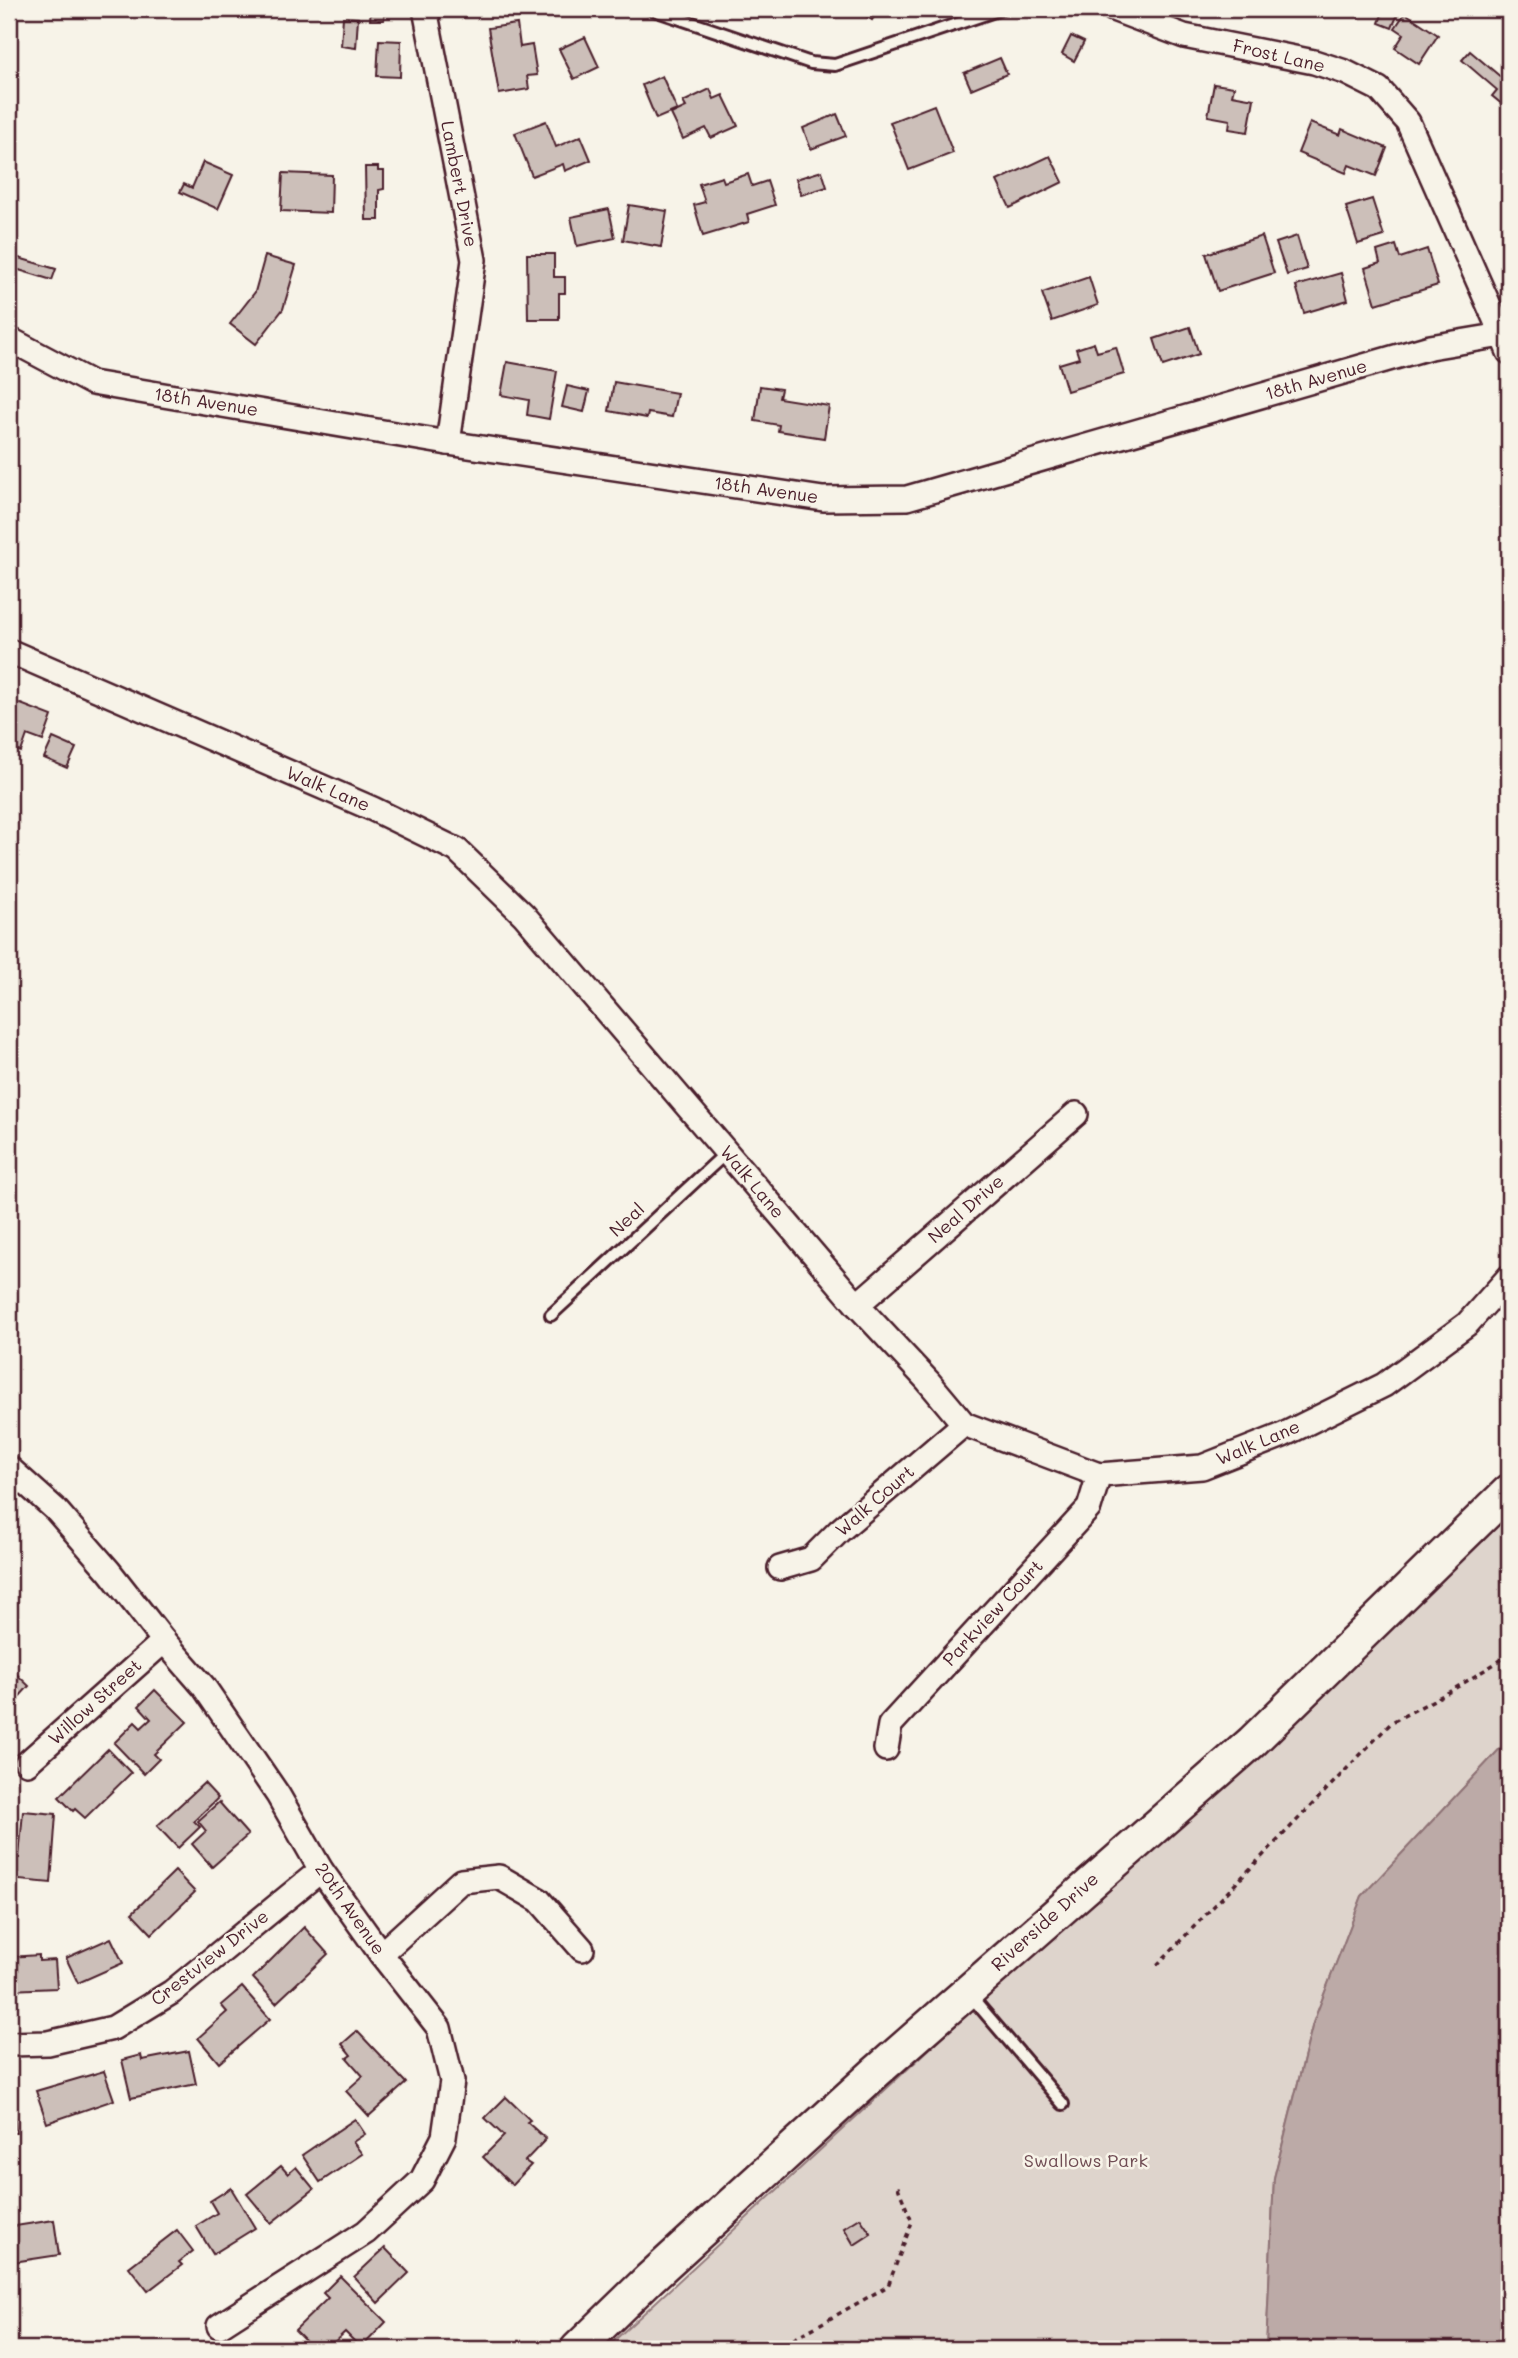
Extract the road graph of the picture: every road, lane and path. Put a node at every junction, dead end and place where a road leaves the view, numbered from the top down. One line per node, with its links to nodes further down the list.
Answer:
1 (425, 9): 7 (street, Lambert Drive)
2 (651, 9): 3 (lane)
3 (1001, 9)
4 (1113, 9): 6 (street, Frost Lane)
5 (9, 339): 7 (street, 18th Avenue)
6 (1505, 343): 7 (street, 18th Avenue)
7 (447, 443)
8 (9, 651): 10 (street, Walk Lane)
9 (1076, 1114): 12 (street, Neal Drive)
10 (727, 1152): 12 (street, Walk Lane); 13 (lane, Neal)
11 (1509, 1277): 16 (street, Walk Lane)
12 (857, 1304): 14 (street, Walk Lane)
13 (551, 1315)
14 (964, 1424): 16 (street, Walk Lane); 18 (street, Walk Court)
15 (9, 1468): 19 (street, 20th Avenue)
16 (1099, 1475): 21 (street, Parkview Court)
17 (1509, 1491): 27 (main road, Riverside Drive)
18 (780, 1568)
19 (164, 1641): 22 (street, Willow Street); 23 (street, 20th Avenue)
20 (1509, 1655): 26 (path)
21 (886, 1749)
22 (27, 1763)
23 (321, 1870): 25 (street, 20th Avenue); 28 (street, Crestview Drive)
24 (582, 1949): 25 (street)
25 (381, 1954): 31 (street, 20th Avenue)
26 (1157, 1965)
27 (967, 1992): 29 (lane); 32 (main road, Riverside Drive)
28 (9, 2044)
29 (1063, 2104)
30 (897, 2185): 33 (path)
31 (219, 2326)
32 (577, 2349)
33 (776, 2349)

